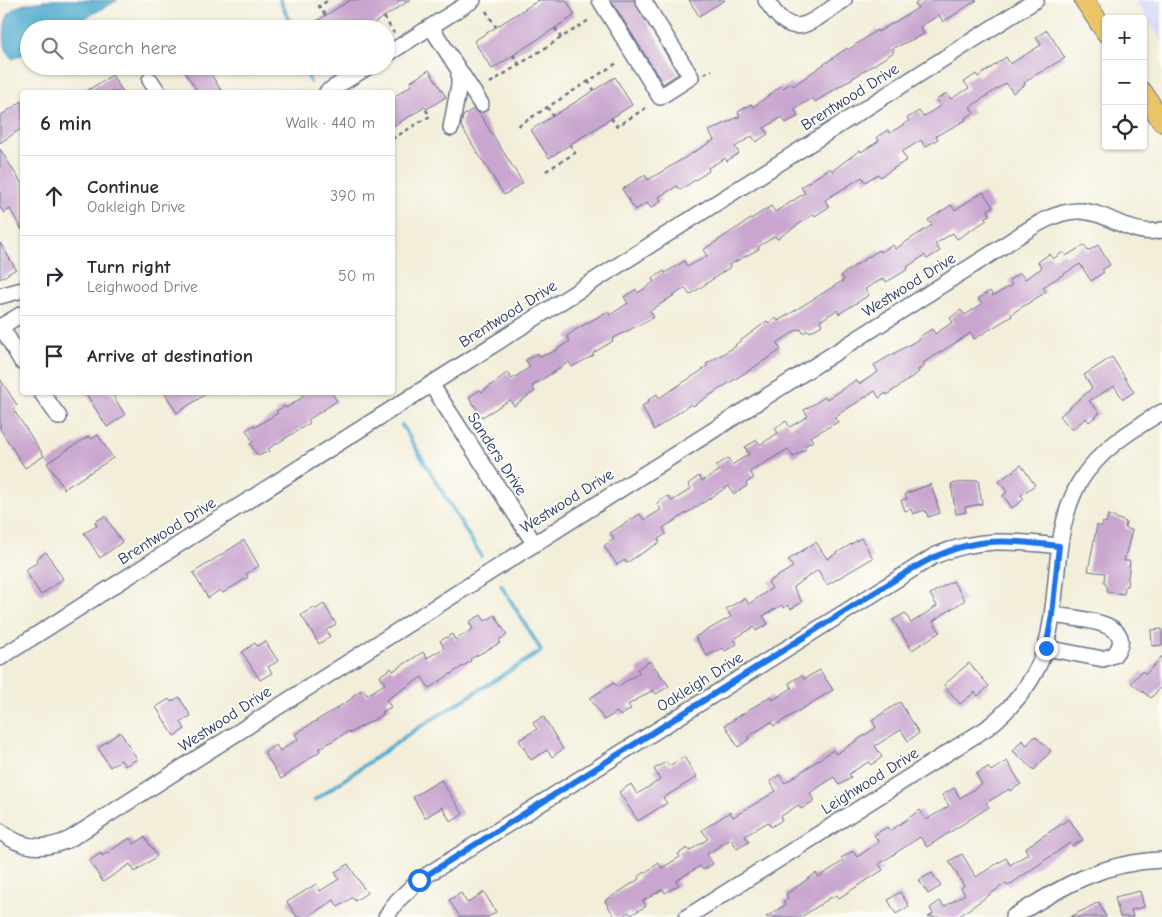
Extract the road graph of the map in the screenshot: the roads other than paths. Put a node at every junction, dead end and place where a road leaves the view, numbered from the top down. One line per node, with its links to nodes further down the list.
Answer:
1 (473, 0): 8 (street)
2 (600, 0): 3 (street)
3 (643, 0)
4 (766, 0): 5 (street)
5 (844, 0)
6 (1036, 0): 25 (street, Brentwood Drive)
7 (1084, 0): 10 (main road)
8 (452, 6): 9 (street)
9 (431, 26): 11 (street); 12 (street)
10 (1102, 27)
11 (395, 49)
12 (459, 70): 16 (street); 18 (street)
13 (354, 75): 14 (street)
14 (330, 90)
15 (1147, 98): 17 (main road)
16 (481, 104)
17 (1162, 122)
18 (451, 128)
19 (1162, 230): 29 (street, Westwood Drive)
20 (11, 293): 21 (street)
21 (20, 313)
22 (20, 316): 23 (street)
23 (1, 326): 24 (street)
24 (20, 359)
25 (431, 384): 29 (street, Sanders Drive); 33 (street, Brentwood Drive)
26 (42, 395): 28 (street)
27 (1162, 412): 30 (street, Leighwood Drive)
28 (59, 417)
29 (534, 543): 34 (street, Westwood Drive)
30 (1059, 546): 31 (street, Leighwood Drive); 36 (street, Oakleigh Drive)
31 (1052, 615): 32 (street, Leighwood Drive); 32 (street)
32 (1046, 648): 37 (street, Leighwood Drive)
33 (0, 658)
34 (0, 830)
35 (1162, 860): 38 (street)
36 (386, 917)
37 (687, 917)
38 (1014, 917)

